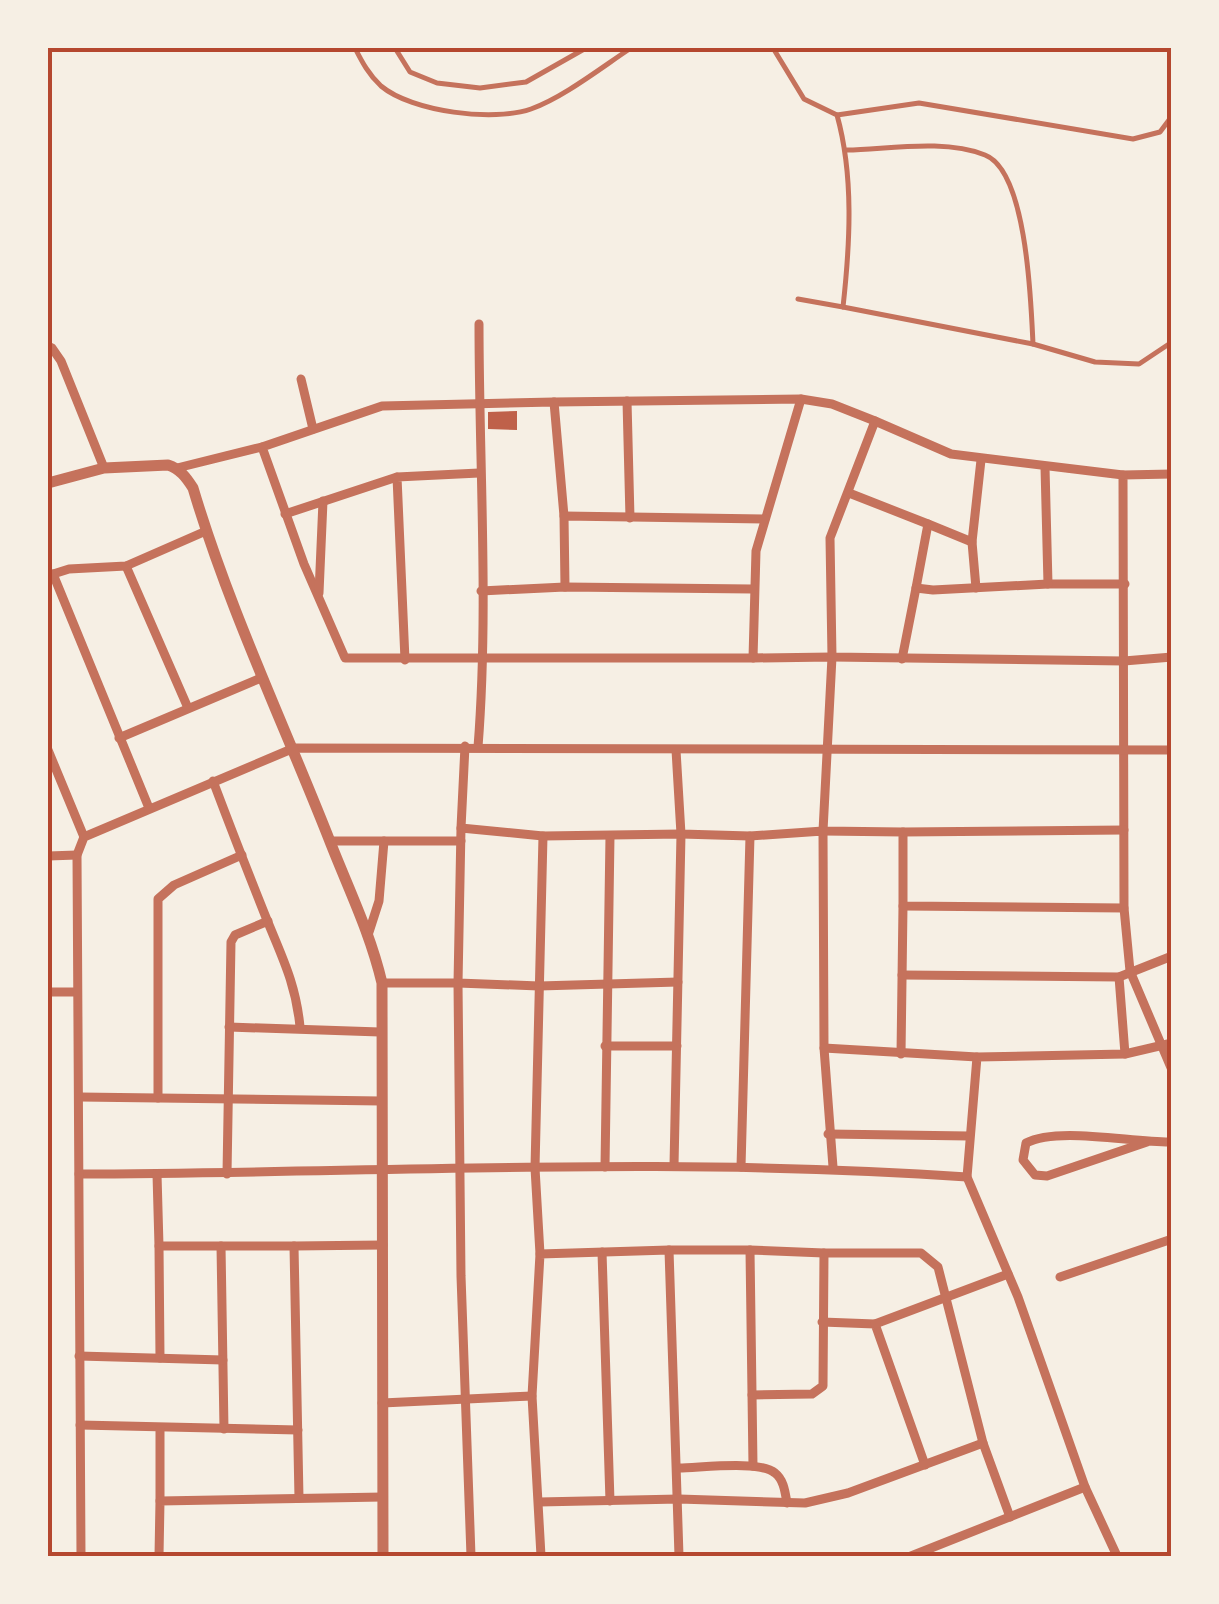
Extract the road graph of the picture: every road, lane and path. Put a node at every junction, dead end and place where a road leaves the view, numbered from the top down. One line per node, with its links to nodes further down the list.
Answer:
1 (355, 48): 4 (lane)
2 (395, 48): 3 (lane)
3 (586, 48)
4 (631, 48)
5 (773, 48): 6 (lane)
6 (837, 115): 7 (lane); 8 (lane)
7 (1172, 116)
8 (847, 150): 10 (lane); 13 (lane)
9 (798, 299): 10 (lane)
10 (843, 307): 13 (lane)
11 (480, 324): 19 (street)
12 (1172, 342): 13 (lane)
13 (1033, 344)
14 (48, 346): 25 (street)
15 (301, 380): 21 (street)
16 (801, 399): 17 (street); 20 (street); 37 (street)
17 (626, 400): 18 (street); 36 (street)
18 (554, 402): 19 (street); 35 (street)
19 (479, 403): 21 (street); 27 (street)
20 (874, 421): 23 (street); 32 (street)
21 (313, 429): 22 (street)
22 (262, 448): 26 (street); 34 (street)
23 (982, 460): 24 (street); 40 (street)
24 (1045, 467): 28 (street); 43 (street)
25 (104, 468): 26 (street); 31 (street)
26 (177, 468): 39 (street)
27 (479, 473): 30 (street); 49 (street)
28 (1123, 474): 29 (street); 44 (street)
29 (1172, 474)
30 (397, 477): 33 (street); 55 (street)
31 (48, 483)
32 (849, 493): 38 (street); 51 (street)
33 (323, 501): 34 (street); 50 (street)
34 (285, 514): 50 (street)
35 (564, 516): 36 (street); 45 (street)
36 (630, 518): 37 (street)
37 (765, 519): 48 (street)
38 (928, 524): 40 (street); 46 (street)
39 (206, 531): 41 (street); 58 (street)
40 (972, 542): 47 (street)
41 (126, 566): 42 (street); 59 (street)
42 (50, 575): 60 (street)
43 (1048, 584): 44 (street); 47 (street)
44 (1126, 584): 57 (street)
45 (565, 587): 48 (street); 49 (street)
46 (916, 588): 47 (street); 54 (street)
47 (976, 588)
48 (752, 589): 52 (street)
49 (481, 591): 56 (street)
50 (319, 600): 55 (street)
51 (832, 657): 52 (street); 54 (street); 66 (street)
52 (752, 658): 56 (street)
53 (1172, 658): 57 (street)
54 (902, 659): 57 (street)
55 (405, 660): 56 (street)
56 (485, 660): 63 (street)
57 (1124, 661): 68 (street)
58 (260, 678): 59 (street); 62 (street)
59 (188, 708): 60 (street)
60 (119, 738): 70 (street)
61 (465, 746): 62 (street); 63 (street); 71 (street)
62 (294, 748): 69 (street); 81 (street)
63 (478, 748): 65 (street)
64 (48, 750): 76 (street)
65 (676, 750): 66 (street); 75 (street)
66 (828, 750): 68 (street); 73 (street)
67 (1172, 750): 68 (street)
68 (1124, 751): 72 (street)
69 (213, 781): 70 (street); 84 (street)
70 (148, 808): 76 (street)
71 (462, 828): 77 (street); 80 (street)
72 (1124, 830): 74 (street); 87 (street)
73 (822, 831): 74 (street); 79 (street); 107 (street)
74 (904, 832): 86 (street)
75 (681, 834): 78 (street); 79 (street); 95 (street)
76 (84, 836): 83 (street)
77 (543, 836): 78 (street); 98 (street)
78 (610, 836): 94 (street)
79 (750, 836): 121 (street)
80 (462, 841): 82 (street); 97 (street)
81 (330, 842): 82 (street); 89 (street)
82 (384, 842): 89 (street)
83 (77, 855): 85 (street); 100 (street)
84 (242, 855): 88 (street); 113 (street)
85 (48, 856)
86 (902, 906): 87 (street); 92 (street)
87 (1124, 908): 91 (street)
88 (268, 921): 101 (street); 102 (street)
89 (369, 932): 96 (street)
90 (1172, 956): 91 (street)
91 (1130, 971): 93 (street); 104 (street)
92 (902, 975): 93 (street); 108 (street)
93 (1119, 977): 109 (street)
94 (606, 982): 95 (street); 98 (street); 105 (street)
95 (678, 982): 106 (street)
96 (382, 983): 97 (street); 103 (street)
97 (458, 983): 98 (street); 125 (street)
98 (539, 986): 122 (street)
99 (48, 992): 100 (street)
100 (76, 992): 112 (street)
101 (229, 1026): 102 (street); 114 (street)
102 (300, 1028): 103 (street)
103 (380, 1032): 115 (street)
104 (1167, 1044): 109 (street); 111 (street)
105 (605, 1046): 106 (street); 123 (street)
106 (677, 1046): 120 (street)
107 (824, 1048): 108 (street); 116 (street)
108 (900, 1054): 110 (street)
109 (1125, 1054): 110 (street)
110 (977, 1057): 117 (street)
111 (1172, 1070)
112 (80, 1097): 113 (street); 127 (street)
113 (158, 1098): 114 (street)
114 (228, 1100): 115 (street); 129 (street)
115 (381, 1101): 126 (street)
116 (828, 1134): 117 (street); 124 (street)
117 (968, 1136): 130 (street)
118 (1147, 1142): 118 (street); 119 (street)
119 (1172, 1142)
120 (674, 1166): 121 (street); 123 (street)
121 (741, 1166): 124 (street)
122 (535, 1168): 123 (street); 125 (street); 140 (street)
123 (605, 1168)
124 (833, 1168): 130 (street)
125 (459, 1169): 126 (street); 151 (street)
126 (381, 1171): 129 (street); 132 (street)
127 (79, 1174): 128 (street); 146 (street)
128 (157, 1174): 129 (street); 133 (street)
129 (227, 1174)
130 (967, 1177): 141 (street)
131 (1172, 1239): 142 (street)
132 (383, 1245): 135 (street); 152 (street)
133 (160, 1246): 134 (street); 147 (street)
134 (221, 1246): 135 (street); 148 (street)
135 (294, 1246): 156 (street)
136 (670, 1250): 137 (street); 138 (street); 160 (street)
137 (750, 1250): 139 (street); 149 (street)
138 (602, 1252): 140 (street); 165 (street)
139 (824, 1252): 143 (street); 144 (street)
140 (540, 1254): 150 (street)
141 (1008, 1274): 143 (street); 161 (street)
142 (1060, 1277)
143 (946, 1298): 145 (street); 157 (street)
144 (822, 1322): 145 (street); 149 (street)
145 (875, 1324): 158 (street)
146 (79, 1356): 147 (street); 153 (street)
147 (160, 1358): 148 (street)
148 (223, 1360): 155 (street)
149 (752, 1395): 159 (street)
150 (532, 1396): 151 (street); 167 (street)
151 (466, 1397): 152 (street); 173 (street)
152 (382, 1402): 162 (street)
153 (80, 1424): 154 (street); 170 (street)
154 (160, 1428): 155 (street); 166 (street)
155 (224, 1429): 156 (street)
156 (298, 1430): 163 (street)
157 (983, 1443): 158 (street); 169 (street)
158 (925, 1465): 168 (street)
159 (754, 1466): 160 (street); 168 (street)
160 (679, 1468): 164 (street)
161 (1085, 1487): 169 (street); 177 (street)
162 (383, 1496): 163 (street); 172 (street)
163 (299, 1498): 166 (street)
164 (679, 1498): 165 (street); 168 (street); 175 (street)
165 (610, 1500): 167 (street)
166 (160, 1501): 171 (street)
167 (540, 1502): 174 (street)
168 (787, 1503)
169 (1010, 1517): 176 (street)
170 (81, 1556)
171 (158, 1556)
172 (383, 1556)
173 (472, 1556)
174 (541, 1556)
175 (679, 1556)
176 (911, 1556)
177 (1117, 1556)

